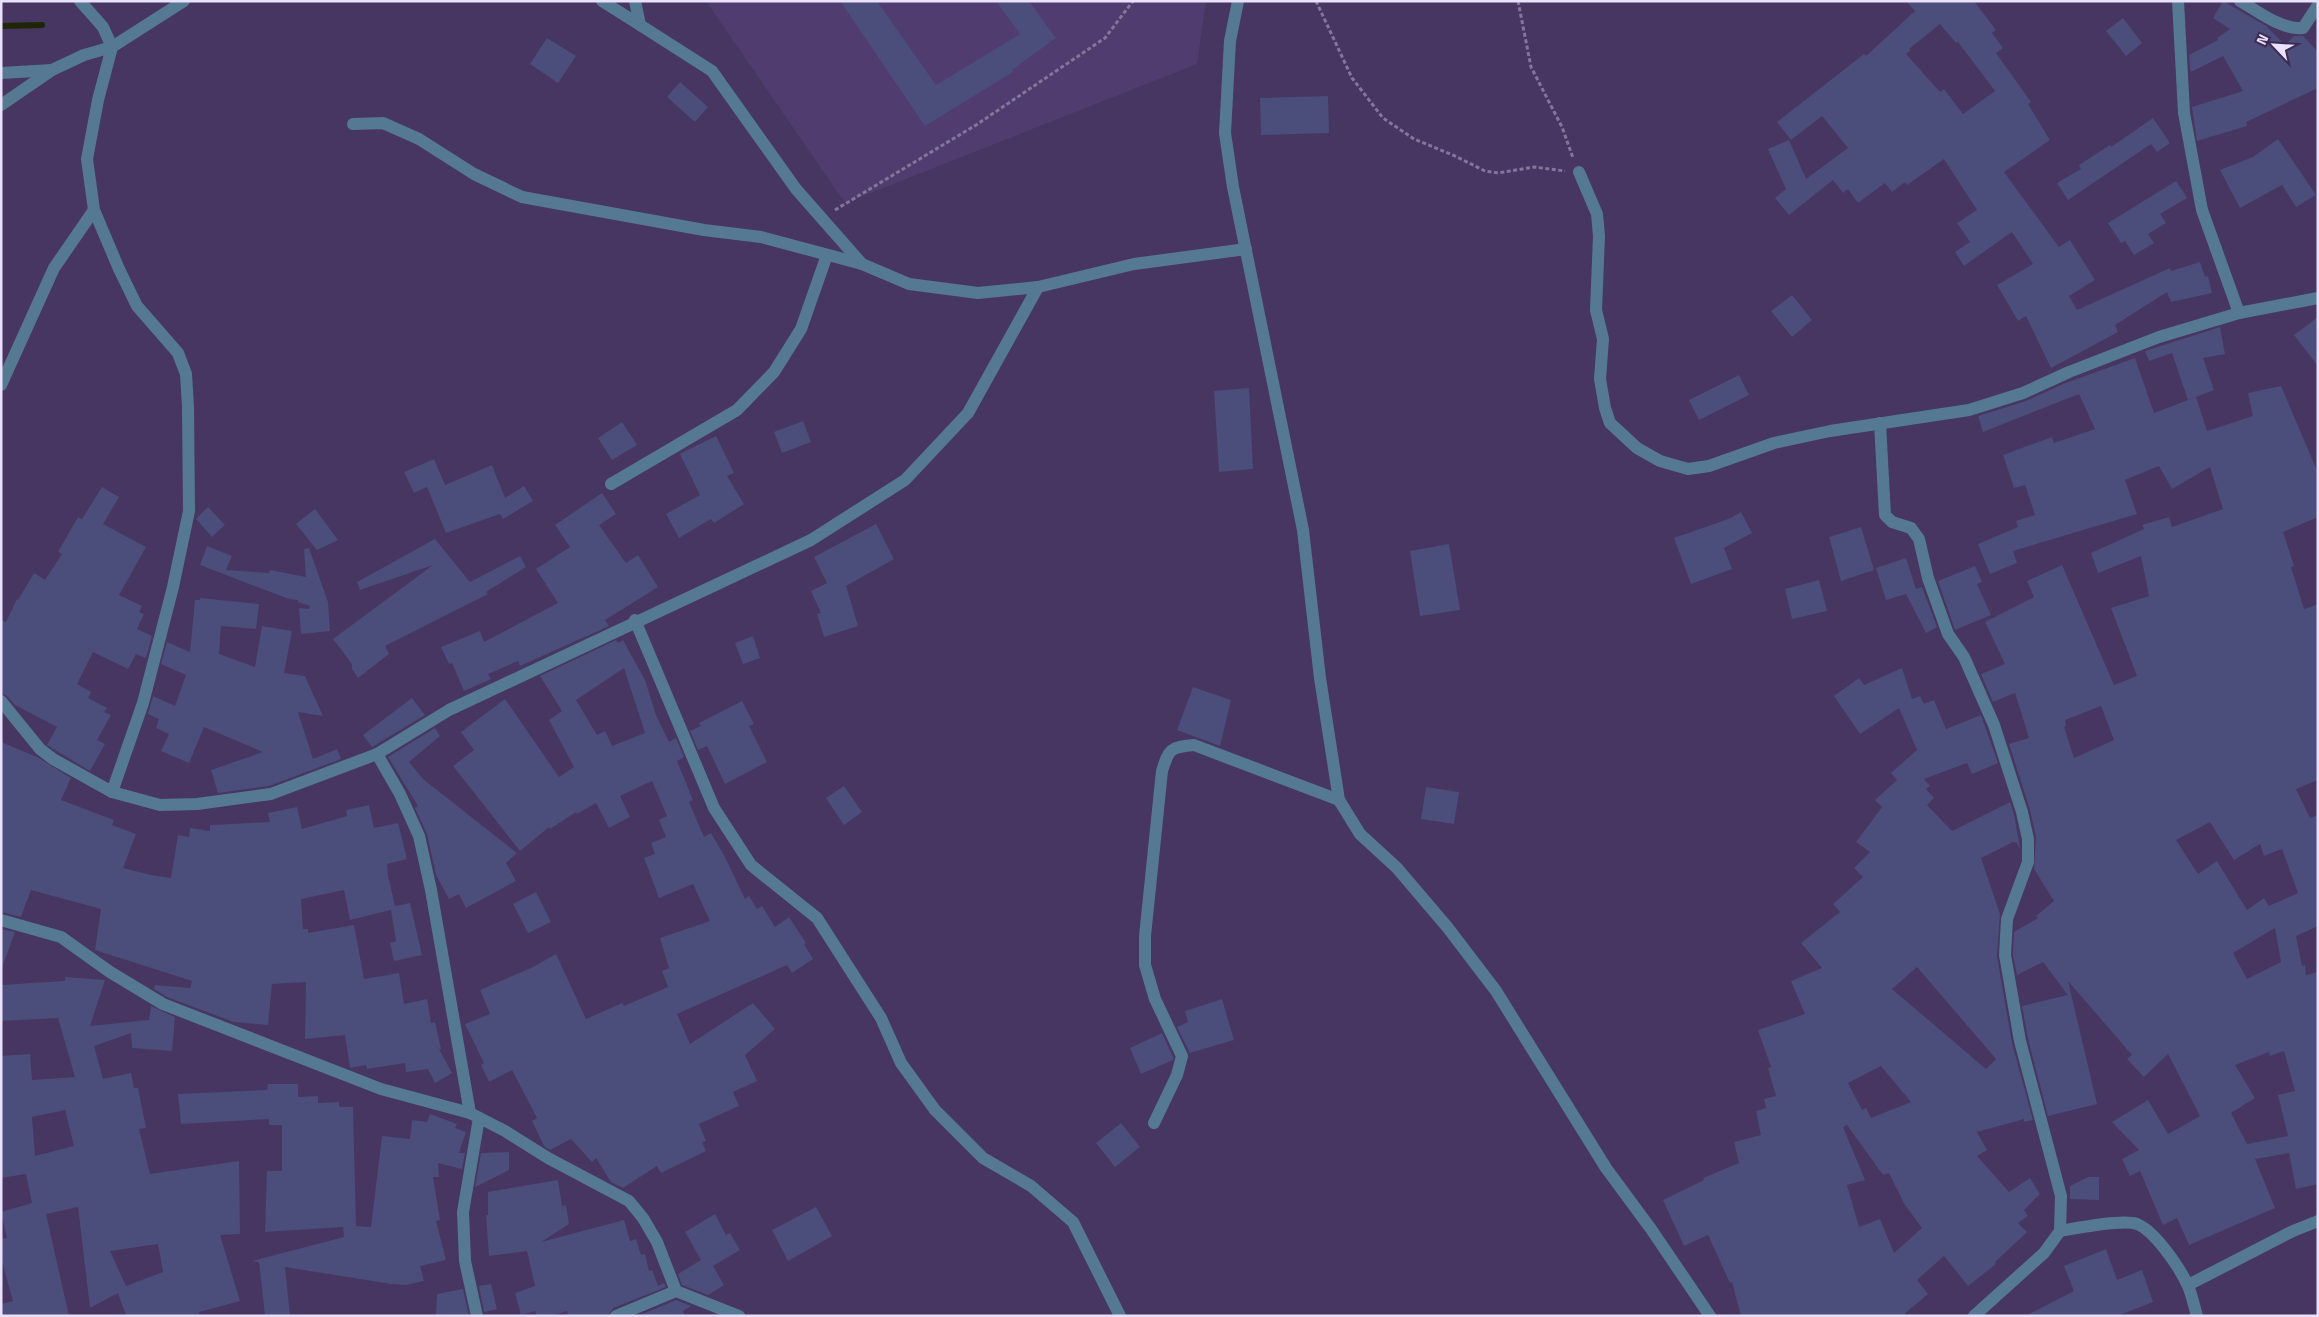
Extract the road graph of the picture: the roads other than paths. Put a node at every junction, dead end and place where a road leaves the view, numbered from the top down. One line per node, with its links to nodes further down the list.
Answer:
1 (80, 1): 10 (street)
2 (184, 1): 10 (street)
3 (602, 1): 9 (street)
4 (635, 1): 9 (street)
5 (1238, 1): 17 (street)
6 (2178, 1): 22 (street)
7 (2240, 1): 8 (street)
8 (2318, 5)
9 (640, 25): 19 (street)
10 (112, 48): 11 (street); 16 (street)
11 (52, 70): 12 (street); 13 (street)
12 (1, 73)
13 (1, 105)
14 (353, 124): 18 (street)
15 (1578, 172): 24 (street)
16 (94, 210): 23 (street); 29 (street)
17 (1246, 249): 20 (street); 30 (street)
18 (827, 255): 19 (street); 25 (street)
19 (862, 264): 20 (street)
20 (1038, 287): 26 (street)
21 (2318, 298): 22 (street)
22 (2239, 313): 24 (street)
23 (1, 385)
24 (1880, 423): 35 (street)
25 (611, 484)
26 (635, 620): 28 (street); 41 (street)
27 (1, 702): 29 (street)
28 (377, 754): 29 (street); 32 (street)
29 (112, 792)
30 (1339, 800): 33 (street); 42 (street)
31 (1, 920): 32 (street)
32 (474, 1116): 37 (street); 38 (street)
33 (1154, 1124)
34 (2318, 1221): 36 (street)
35 (2060, 1230): 36 (street); 43 (street)
36 (2188, 1285): 44 (street)
37 (676, 1292): 39 (street); 40 (street)
38 (477, 1316)
39 (616, 1316)
40 (739, 1316)
41 (1120, 1316)
42 (1710, 1316)
43 (1974, 1316)
44 (2197, 1316)

